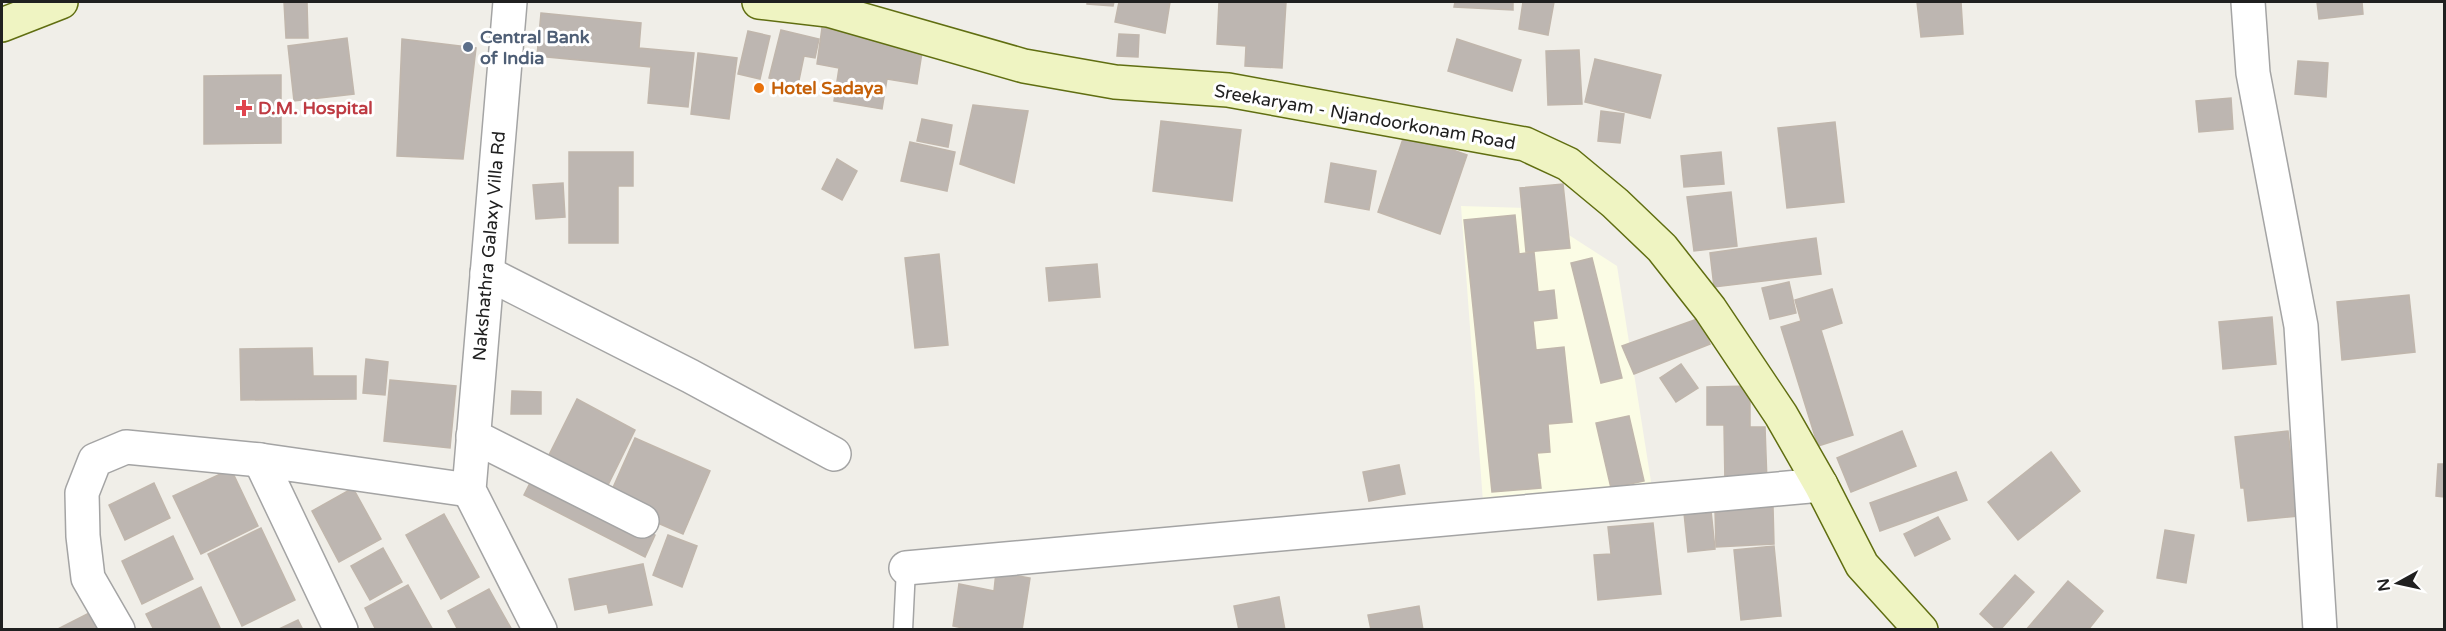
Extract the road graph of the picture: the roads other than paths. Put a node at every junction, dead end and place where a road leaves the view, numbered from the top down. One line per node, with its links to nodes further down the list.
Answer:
1 (61, 2): 6 (main road)
2 (510, 2): 7 (street, Nakshathra Galaxy Villa Rd)
3 (759, 2): 5 (main road, Sreekaryam - Njandoorkonam Road)
4 (2248, 2): 20 (street)
5 (829, 6): 11 (main road, Sreekaryam - Njandoorkonam Road)
6 (2, 25)
7 (487, 273): 8 (street, Nakshathra Galaxy Villa Rd); 9 (street)
8 (473, 436): 12 (street, Nakshathra Galaxy Villa Rd); 13 (street)
9 (834, 454)
10 (260, 460): 12 (street); 15 (street); 16 (street)
11 (1821, 485): 14 (street); 19 (main road, Sreekaryam - Njandoorkonam Road)
12 (469, 490): 17 (street)
13 (642, 521)
14 (906, 568): 18 (lane)
15 (118, 630)
16 (341, 630)
17 (540, 630)
18 (903, 630)
19 (1921, 630)
20 (2320, 630)

